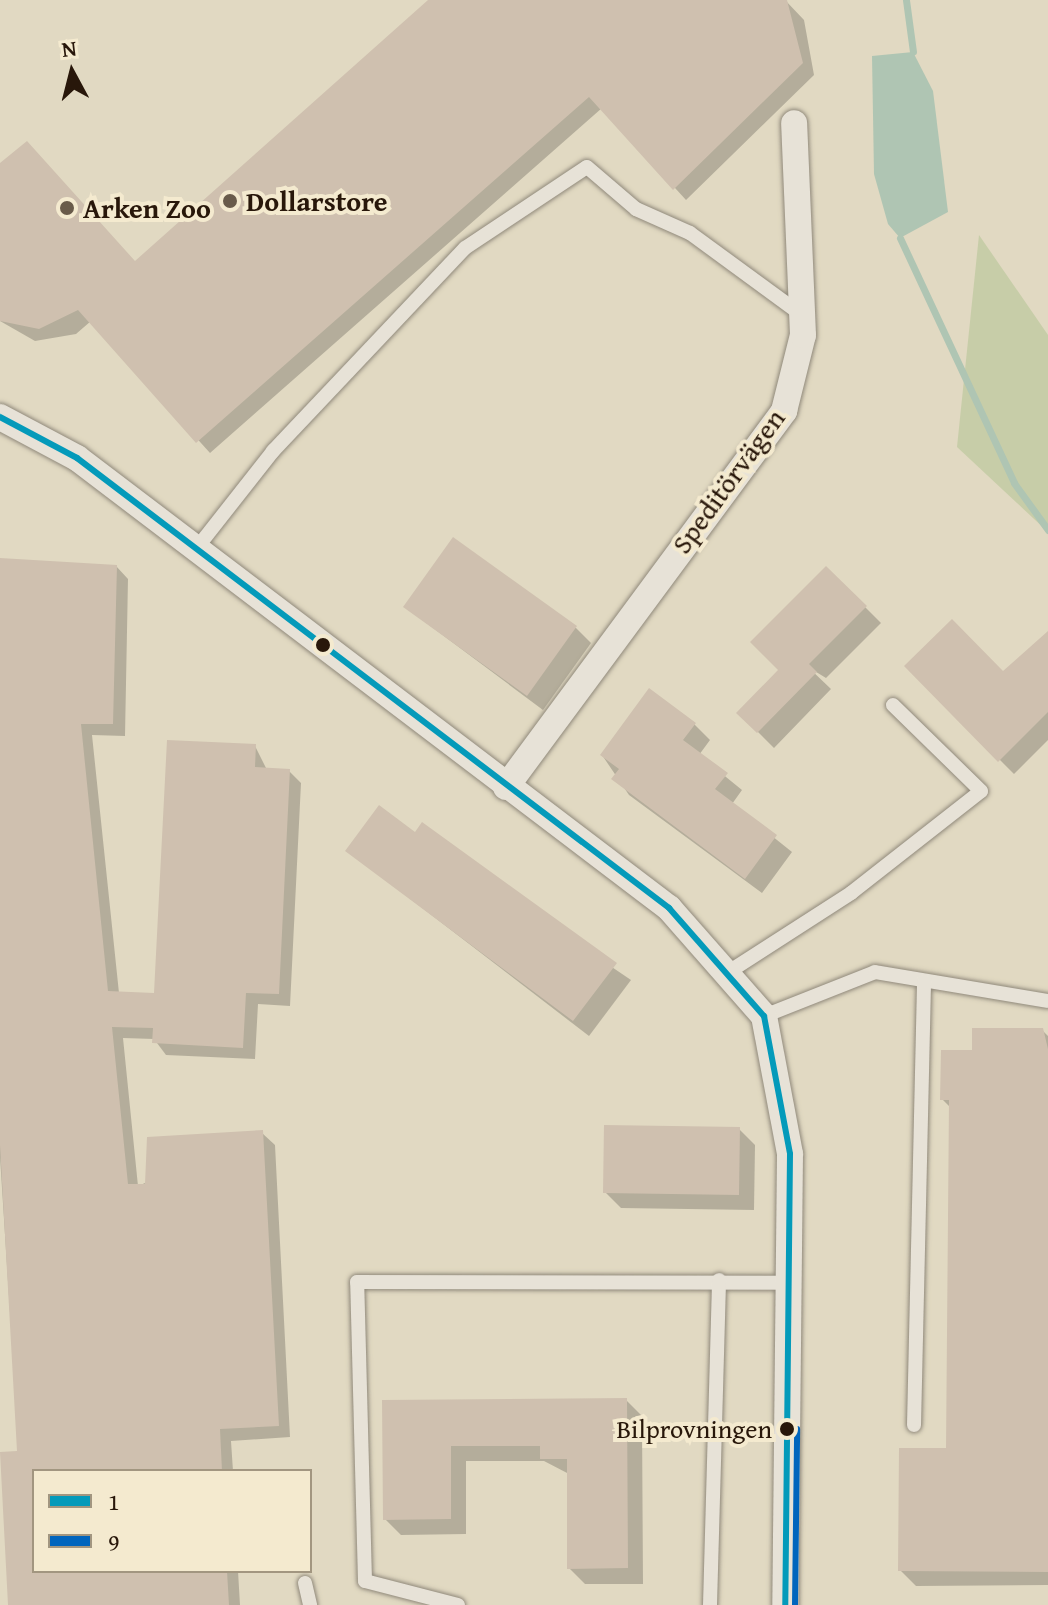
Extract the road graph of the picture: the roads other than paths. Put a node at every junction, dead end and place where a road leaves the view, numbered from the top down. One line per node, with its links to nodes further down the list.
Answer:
1 (794, 123): 2 (street, Speditörvägen)
2 (802, 315): 4 (lane); 6 (street, Speditörvägen)
3 (0, 417): 4 (street)
4 (196, 549): 6 (street)
5 (893, 705): 7 (lane)
6 (506, 787): 7 (street)
7 (727, 973): 10 (street)
8 (924, 981): 9 (lane); 10 (lane); 13 (lane)
9 (1048, 1001)
10 (764, 1016): 12 (street)
11 (719, 1280): 12 (lane); 16 (lane); 17 (lane)
12 (789, 1283): 18 (street)
13 (914, 1425)
14 (305, 1583): 15 (lane)
15 (310, 1605)
16 (458, 1605)
17 (710, 1605)
18 (785, 1605)

